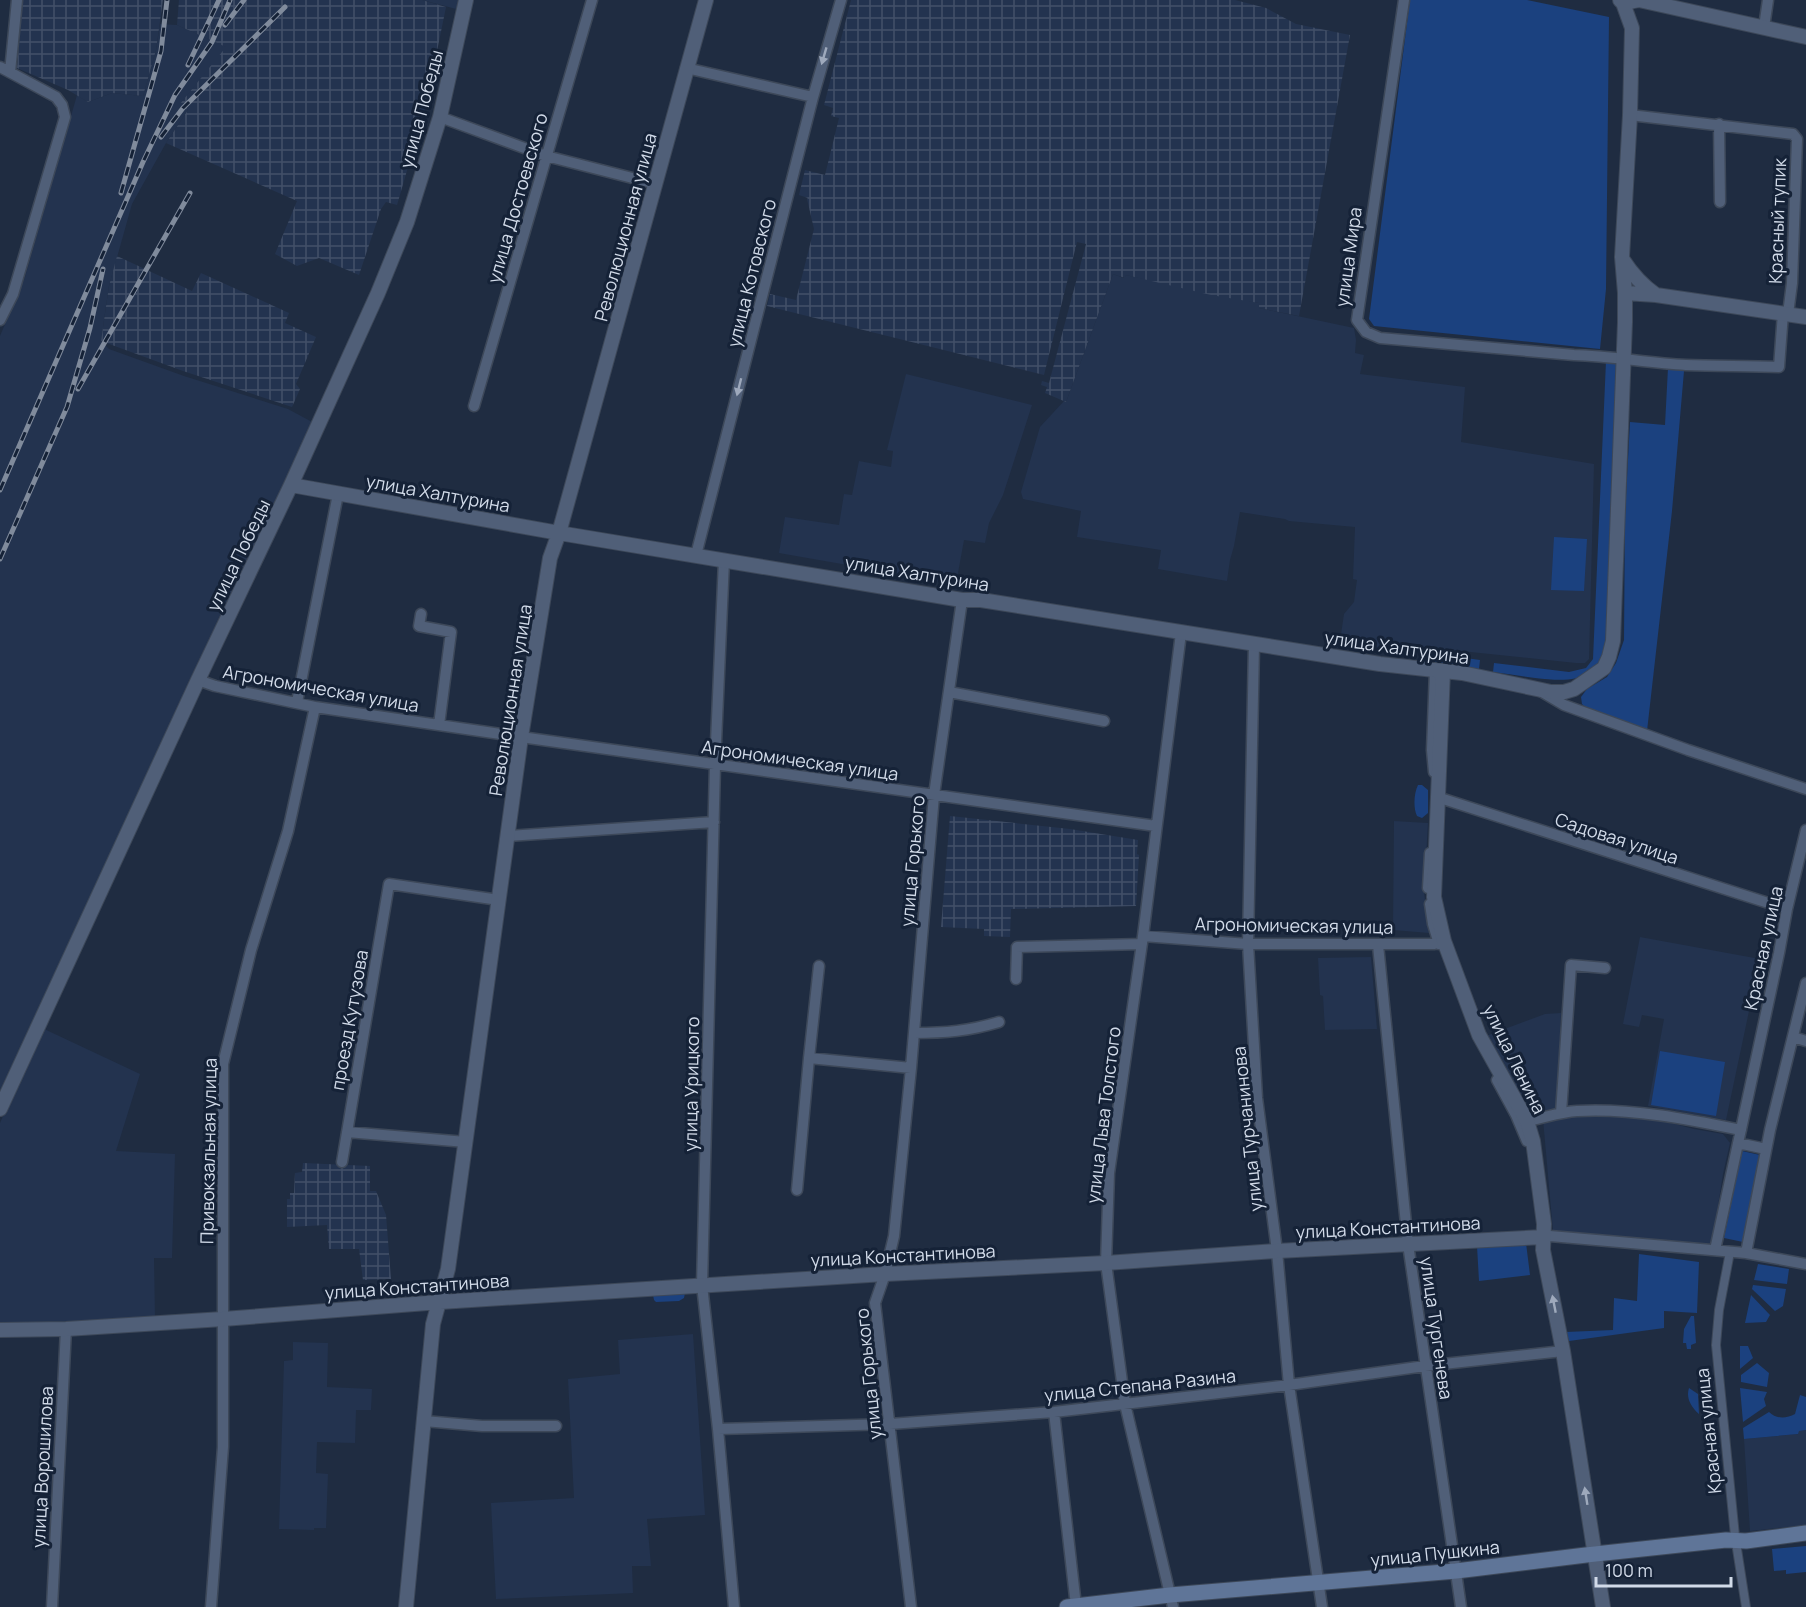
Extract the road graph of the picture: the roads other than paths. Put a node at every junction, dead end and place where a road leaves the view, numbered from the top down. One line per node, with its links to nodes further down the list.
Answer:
1 (17, 0): 12 (street)
2 (466, 0): 15 (street, улица Победы)
3 (592, 0): 17 (street, улица Достоевского)
4 (706, 0): 11 (street, Революционная улица)
5 (841, 0): 13 (street, улица Котовского, one-way to 13)
6 (1404, 0): 27 (street, улица Мира)
7 (1768, 0): 9 (street)
8 (1622, 1): 9 (street); 14 (street)
9 (1764, 27): 10 (street)
10 (1806, 37)
11 (686, 68): 13 (street); 18 (street, Революционная улица)
12 (5, 70): 25 (street)
13 (813, 97): 32 (street, улица Котовского, one-way to 32)
14 (1630, 115): 16 (street, Красный тупик); 20 (street)
15 (440, 117): 17 (street); 29 (street, улица Победы)
16 (1719, 124): 19 (street); 23 (street, Красный тупик)
17 (546, 156): 18 (street); 28 (street, улица Достоевского)
18 (656, 184): 31 (street, Революционная улица)
19 (1720, 202)
20 (1622, 257): 21 (street); 22 (street)
21 (1625, 293): 22 (street); 26 (street)
22 (1656, 295): 23 (street); 26 (street)
23 (1786, 313): 24 (street); 27 (street, улица Мира)
24 (1806, 317)
25 (0, 320)
26 (1624, 322): 27 (street)
27 (1622, 360): 40 (street, улица Халтурина)
28 (474, 406)
29 (291, 485): 30 (street, улица Халтурина); 39 (street, улица Победы)
30 (338, 494): 31 (street, улица Халтурина); 42 (street)
31 (559, 532): 32 (street, улица Халтурина); 46 (street, Революционная улица)
32 (696, 555): 33 (street, улица Халтурина)
33 (724, 560): 34 (street, улица Халтурина); 47 (street, улица Урицкого)
34 (962, 600): 36 (street, улица Халтурина); 41 (street, улица Горького)
35 (421, 614): 45 (street, Агрономическая улица)
36 (1181, 633): 37 (street, улица Халтурина); 52 (street, улица Льва Толстого)
37 (1254, 645): 38 (street, улица Халтурина); 59 (street, улица Турчанинова)
38 (1439, 671): 40 (street, улица Халтурина); 50 (street, улица Ленина); 58 (street)
39 (198, 680): 42 (street, Агрономическая улица); 71 (street, улица Победы)
40 (1538, 689): 48 (street, улица Халтурина)
41 (949, 693): 44 (street); 49 (street, улица Горького)
42 (297, 702): 43 (street, Агрономическая улица)
43 (315, 707): 45 (street, Агрономическая улица); 92 (street, Привокзальная улица)
44 (1104, 721)
45 (439, 725): 46 (street, Агрономическая улица)
46 (521, 737): 47 (street, Агрономическая улица); 54 (street, Революционная улица)
47 (715, 765): 49 (street, Агрономическая улица); 51 (street, улица Урицкого)
48 (1806, 789)
49 (934, 795): 52 (street, Агрономическая улица); 66 (street, улица Горького)
50 (1437, 797): 56 (street, Садовая улица); 58 (street, улица Ленина)
51 (714, 822): 54 (street); 90 (street, улица Урицкого)
52 (1156, 826): 57 (street, улица Льва Толстого)
53 (1806, 830): 56 (street, Красная улица)
54 (508, 836): 55 (street, Революционная улица)
55 (499, 900): 75 (street, проезд Кутузова); 76 (street, Революционная улица)
56 (1787, 909): 74 (street, Красная улица)
57 (1142, 940): 59 (street, Агрономическая улица); 63 (street); 87 (street, улица Льва Толстого)
58 (1441, 942): 60 (street, Агрономическая улица); 73 (street, улица Ленина); 81 (street)
59 (1248, 944): 60 (street, Агрономическая улица); 84 (street, улица Турчанинова)
60 (1378, 945): 82 (street, улица Тургенева)
61 (819, 966): 69 (street)
62 (1605, 968): 72 (street)
63 (1016, 979)
64 (1806, 983): 67 (street)
65 (999, 1022): 66 (street)
66 (914, 1032): 70 (street, улица Горького)
67 (1793, 1038): 68 (street); 78 (street)
68 (1806, 1041)
69 (809, 1058): 70 (street); 80 (street)
70 (911, 1068): 89 (street, улица Горького)
71 (0, 1109)
72 (1561, 1113): 73 (street); 74 (street)
73 (1527, 1121): 81 (street, улица Ленина)
74 (1741, 1130): 77 (street, Красная улица)
75 (347, 1132): 76 (street); 79 (street, проезд Кутузова)
76 (466, 1142): 91 (street, Революционная улица)
77 (1738, 1143): 78 (street); 83 (street, Красная улица)
78 (1766, 1149): 86 (street)
79 (342, 1162)
80 (797, 1190)
81 (1541, 1237): 82 (street, улица Константинова); 83 (street, улица Константинова); 95 (street, улица Ленина, one-way to 81)
82 (1408, 1244): 84 (street, улица Константинова); 96 (street, улица Тургенева)
83 (1714, 1250): 85 (street, улица Константинова)
84 (1277, 1251): 87 (street, улица Константинова); 97 (street, улица Турчанинова)
85 (1730, 1252): 86 (street, улица Константинова); 105 (street, Красная улица)
86 (1746, 1252): 88 (street, улица Константинова)
87 (1106, 1263): 89 (street, улица Константинова); 98 (street, улица Льва Толстого)
88 (1806, 1264)
89 (885, 1274): 90 (street, улица Константинова); 101 (street, улица Горького)
90 (702, 1285): 91 (street, улица Константинова); 103 (street, улица Урицкого)
91 (440, 1302): 92 (street, улица Константинова); 100 (street, Революционная улица)
92 (223, 1319): 93 (street, улица Константинова); 112 (street, Привокзальная улица)
93 (66, 1329): 94 (street, улица Константинова); 111 (street, улица Ворошилова)
94 (0, 1330)
95 (1563, 1352): 96 (street, улица Степана Разина); 106 (street, улица Ленина, one-way to 95)
96 (1425, 1366): 97 (street, улица Степана Разина); 107 (street, улица Тургенева)
97 (1289, 1384): 98 (street, улица Степана Разина); 108 (street, улица Турчанинова)
98 (1125, 1404): 99 (street, улица Степана Разина); 109 (street, улица Льва Толстого)
99 (1054, 1412): 101 (street, улица Степана Разина); 110 (street)
100 (424, 1421): 102 (street); 113 (street, Революционная улица)
101 (890, 1424): 103 (street, улица Степана Разина); 115 (street, улица Горького)
102 (556, 1426)
103 (718, 1429): 114 (street, улица Урицкого)
104 (1806, 1533): 105 (main road, улица Пушкина)
105 (1736, 1540): 106 (main road, улица Пушкина); 119 (street, Красная улица)
106 (1594, 1554): 107 (main road, улица Пушкина); 118 (street, улица Ленина)
107 (1456, 1571): 108 (main road, улица Пушкина); 117 (street, улица Тургенева)
108 (1319, 1584): 109 (main road, улица Пушкина); 116 (street, улица Турчанинова)
109 (1172, 1601): 110 (main road, улица Пушкина)
110 (1072, 1606)
111 (52, 1607)
112 (211, 1607)
113 (406, 1607)
114 (734, 1607)
115 (911, 1607)
116 (1322, 1607)
117 (1461, 1607)
118 (1603, 1607)
119 (1746, 1607)

